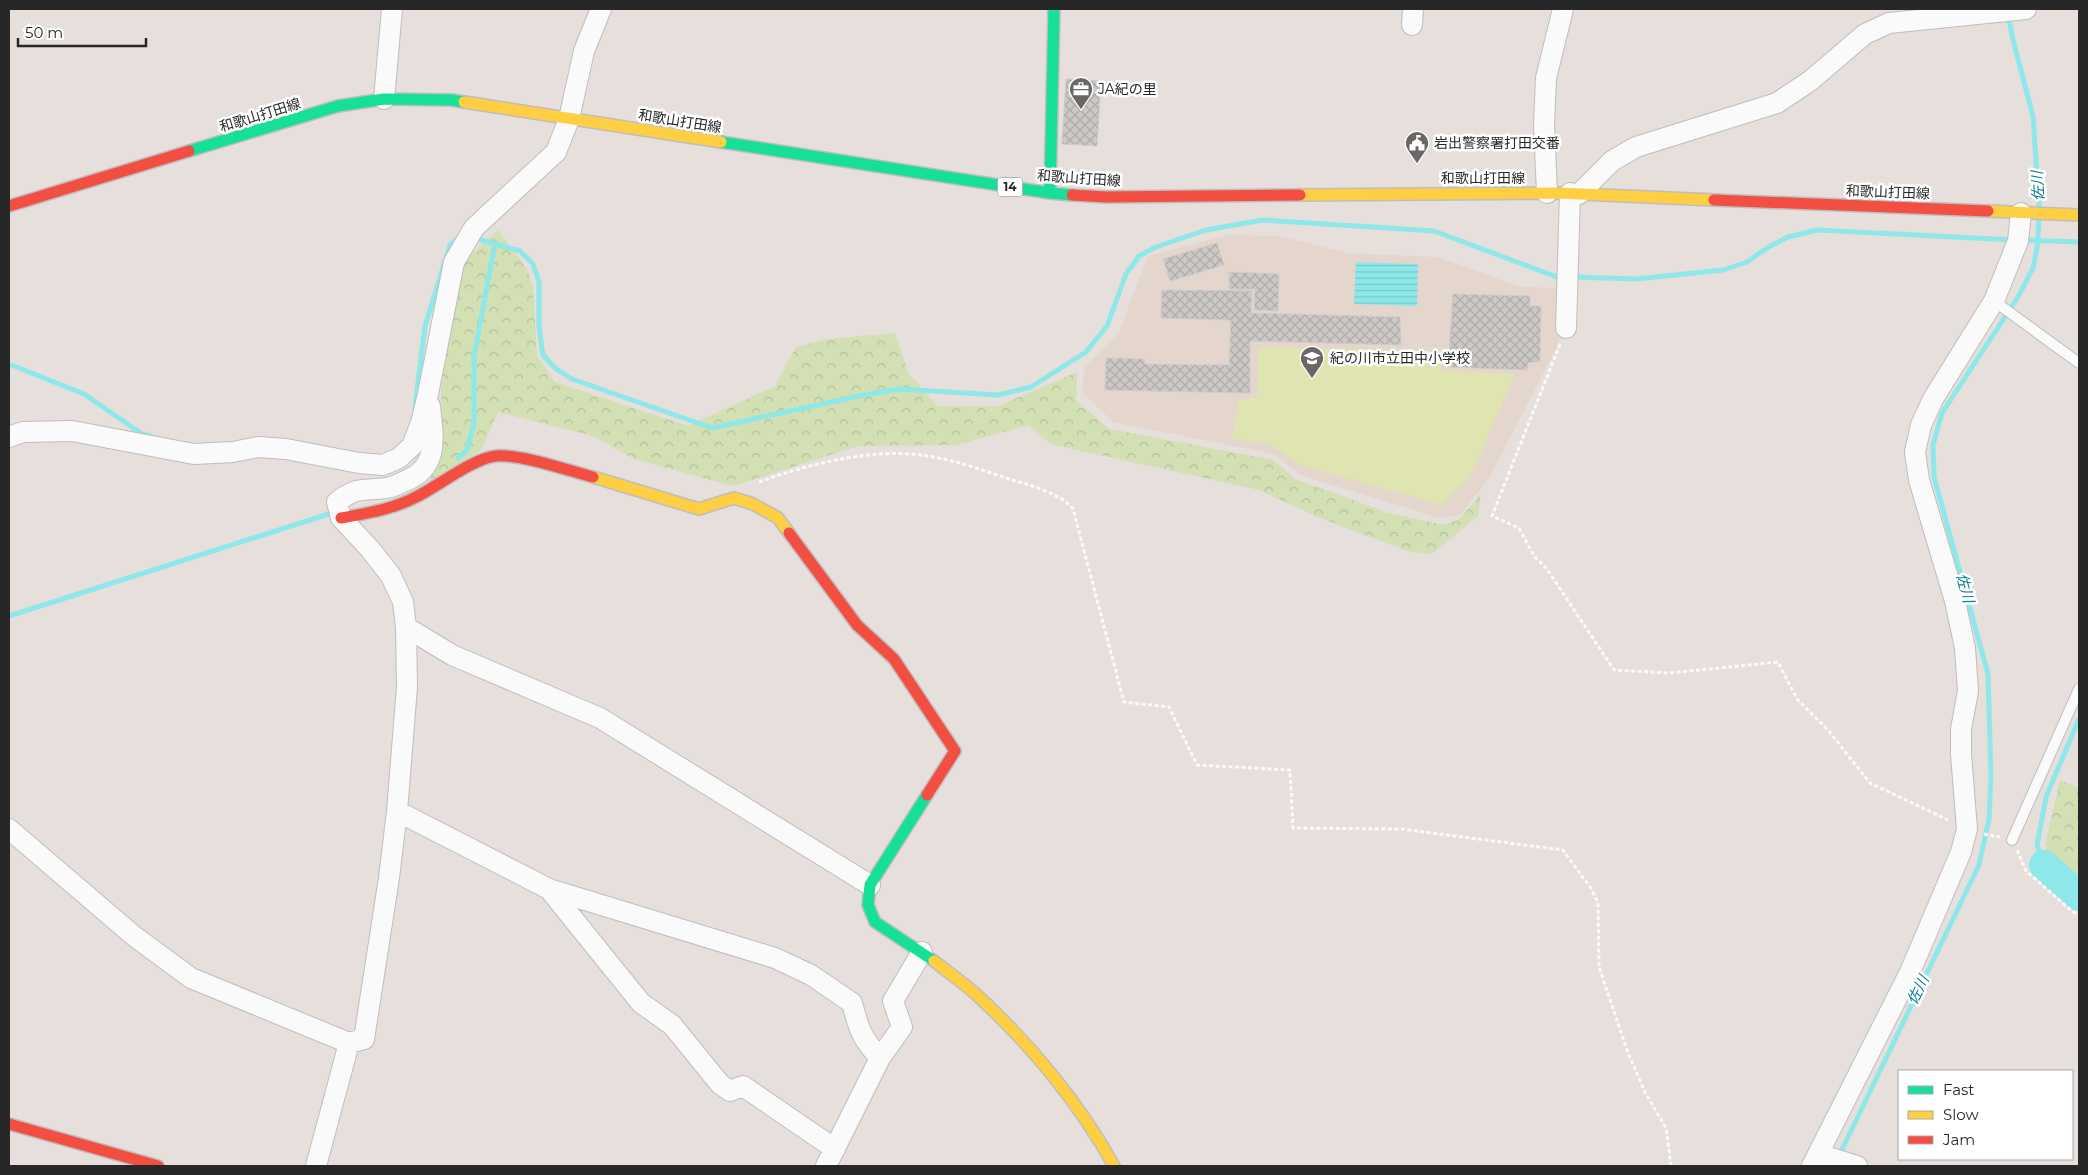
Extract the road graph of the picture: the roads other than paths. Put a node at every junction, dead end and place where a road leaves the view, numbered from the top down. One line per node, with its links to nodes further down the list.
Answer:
1 (392, 9): 6 (street)
2 (601, 9): 7 (street)
3 (1054, 9): 8 (main road)
4 (1564, 9): 9 (street)
5 (2026, 9): 10 (street)
6 (384, 99): 7 (main road, 和歌山打田線 / 14); 11 (main road, 和歌山打田線 / 14)
7 (569, 120): 8 (main road, 和歌山打田線 / 14); 17 (street)
8 (1050, 193): 9 (main road, 和歌山打田線 / 14)
9 (1548, 193): 10 (main road, 和歌山打田線 / 14)
10 (1574, 194): 12 (main road, 和歌山打田線 / 14); 15 (street)
11 (9, 206)
12 (2027, 213): 13 (main road, 和歌山打田線 / 14); 14 (street)
13 (2079, 215)
14 (1997, 303): 16 (lane); 32 (street)
15 (1566, 328)
16 (2079, 363)
17 (428, 394): 18 (street); 19 (street)
18 (9, 437)
19 (342, 518): 20 (street); 25 (main road)
20 (406, 626): 22 (street); 25 (street)
21 (2079, 689): 24 (lane)
22 (397, 811): 26 (street); 28 (street)
23 (9, 829): 28 (street)
24 (2012, 840)
25 (870, 886): 27 (main road)
26 (549, 889): 29 (street); 31 (street)
27 (922, 952): 29 (street); 35 (main road)
28 (349, 1043): 34 (street)
29 (880, 1058): 31 (street)
30 (9, 1124): 33 (main road)
31 (831, 1158)
32 (1818, 1159): 36 (street)
33 (158, 1166)
34 (316, 1166)
35 (1114, 1166)
36 (1853, 1166)

